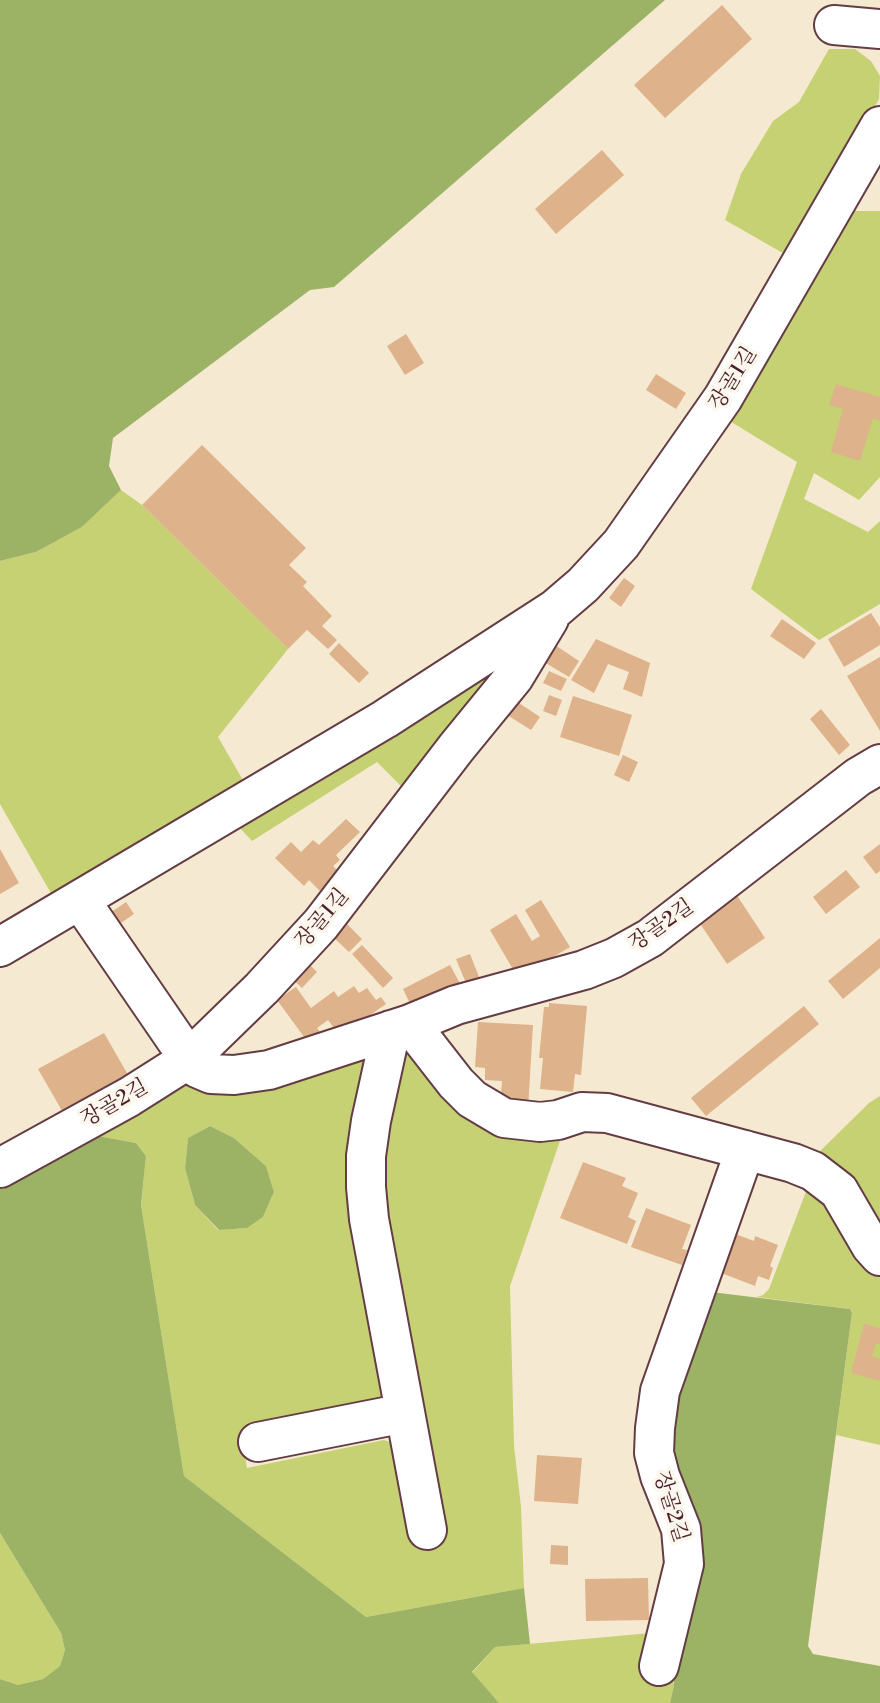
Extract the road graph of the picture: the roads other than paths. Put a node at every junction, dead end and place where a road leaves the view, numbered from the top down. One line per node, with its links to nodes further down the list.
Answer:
1 (834, 25): 2 (street)
2 (880, 29)
3 (880, 126): 4 (street, 장골1길)
4 (555, 609): 6 (street, 장골1길); 9 (street, 장골1길)
5 (880, 764): 8 (street, 장골2길)
6 (80, 900): 7 (street, 장골1길); 9 (street)
7 (0, 947)
8 (400, 1027): 9 (street, 장골2길); 10 (street); 13 (street)
9 (189, 1059): 11 (street, 장골2길)
10 (745, 1150): 12 (street); 16 (street, 장골2길)
11 (0, 1168)
12 (880, 1256)
13 (405, 1413): 14 (street); 15 (street)
14 (258, 1442)
15 (427, 1530)
16 (659, 1667)

